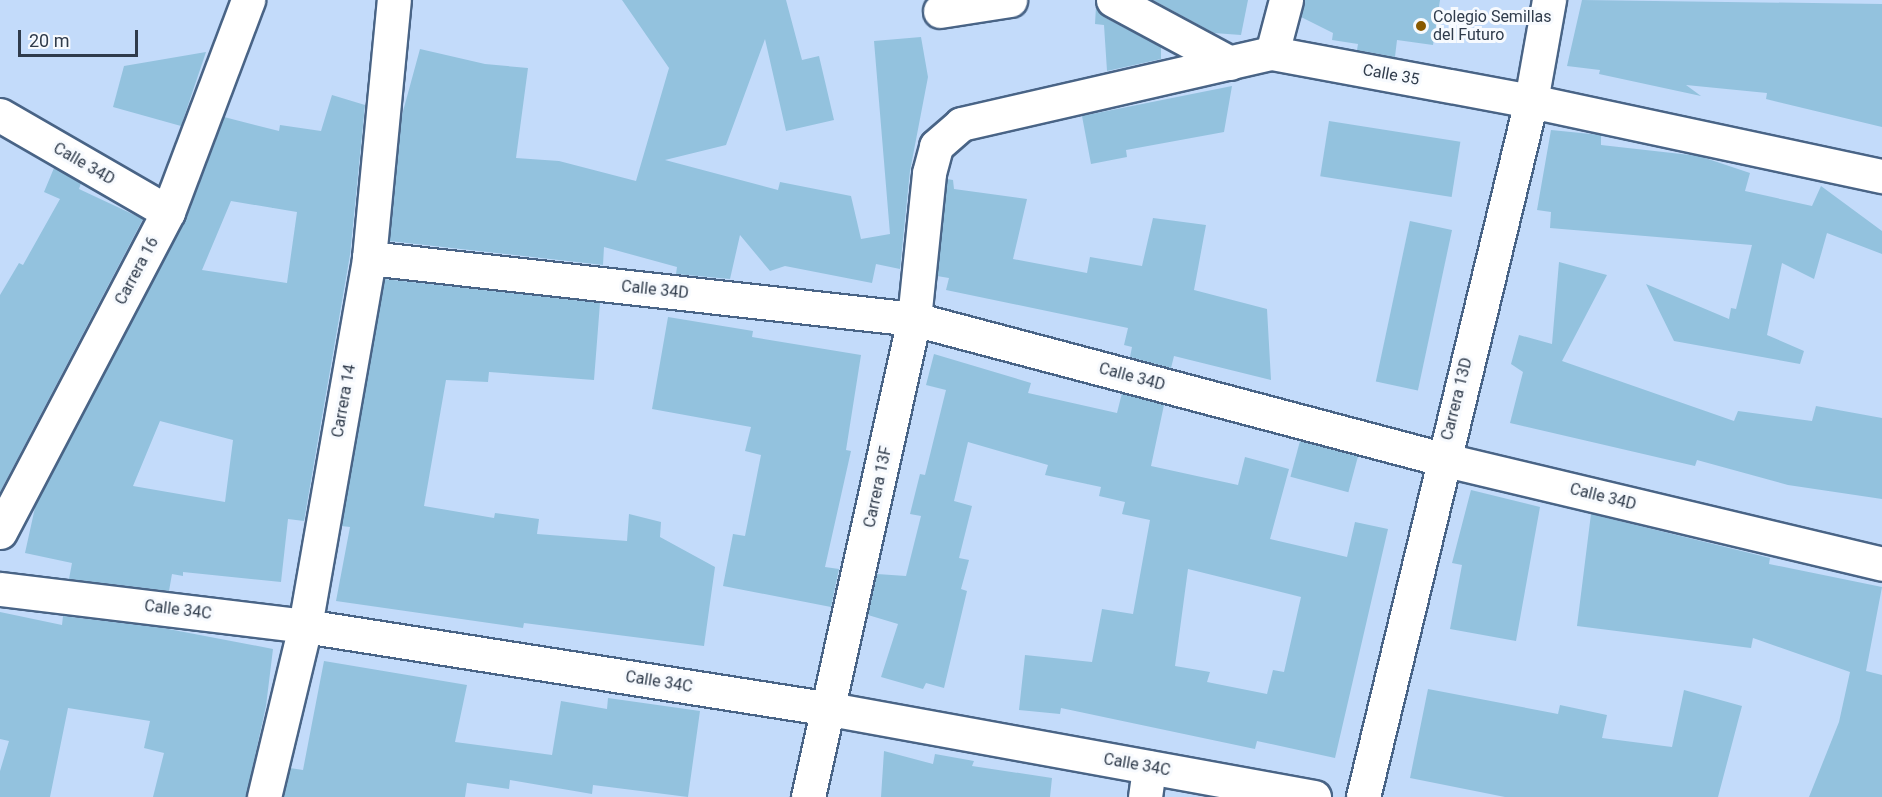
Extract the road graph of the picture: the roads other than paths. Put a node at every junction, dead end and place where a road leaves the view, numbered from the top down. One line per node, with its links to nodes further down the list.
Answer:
1 (248, 0): 14 (street, Carrera 16)
2 (394, 0): 15 (street, Carrera 14)
3 (1010, 0): 7 (street)
4 (1113, 0): 9 (street)
5 (1286, 0): 8 (street)
6 (1549, 0): 10 (street, Carrera 13D)
7 (940, 11)
8 (1272, 53): 9 (street, Calle 35); 10 (street, Calle 35)
9 (1230, 63): 12 (street, Calle 35)
10 (1532, 101): 13 (street, Calle 35); 17 (street, Carrera 13D)
11 (0, 116): 14 (street, Calle 34D)
12 (929, 173): 16 (street, Carrera 13F)
13 (1882, 176)
14 (168, 212): 18 (street, Carrera 16)
15 (369, 258): 16 (street, Calle 34D); 21 (street, Carrera 14)
16 (914, 319): 17 (street, Calle 34D); 22 (street, Carrera 13F)
17 (1442, 459): 19 (street, Calle 34D); 27 (street, Carrera 13D)
18 (0, 532)
19 (1882, 564)
20 (0, 589): 21 (street, Calle 34C)
21 (304, 626): 22 (street, Calle 34C); 24 (street, Carrera 14)
22 (830, 709): 23 (street, Calle 34C); 25 (street, Carrera 13F)
23 (1147, 782): 26 (street, Calle 34C)
24 (264, 797)
25 (808, 797)
26 (1314, 797)
27 (1363, 797)

